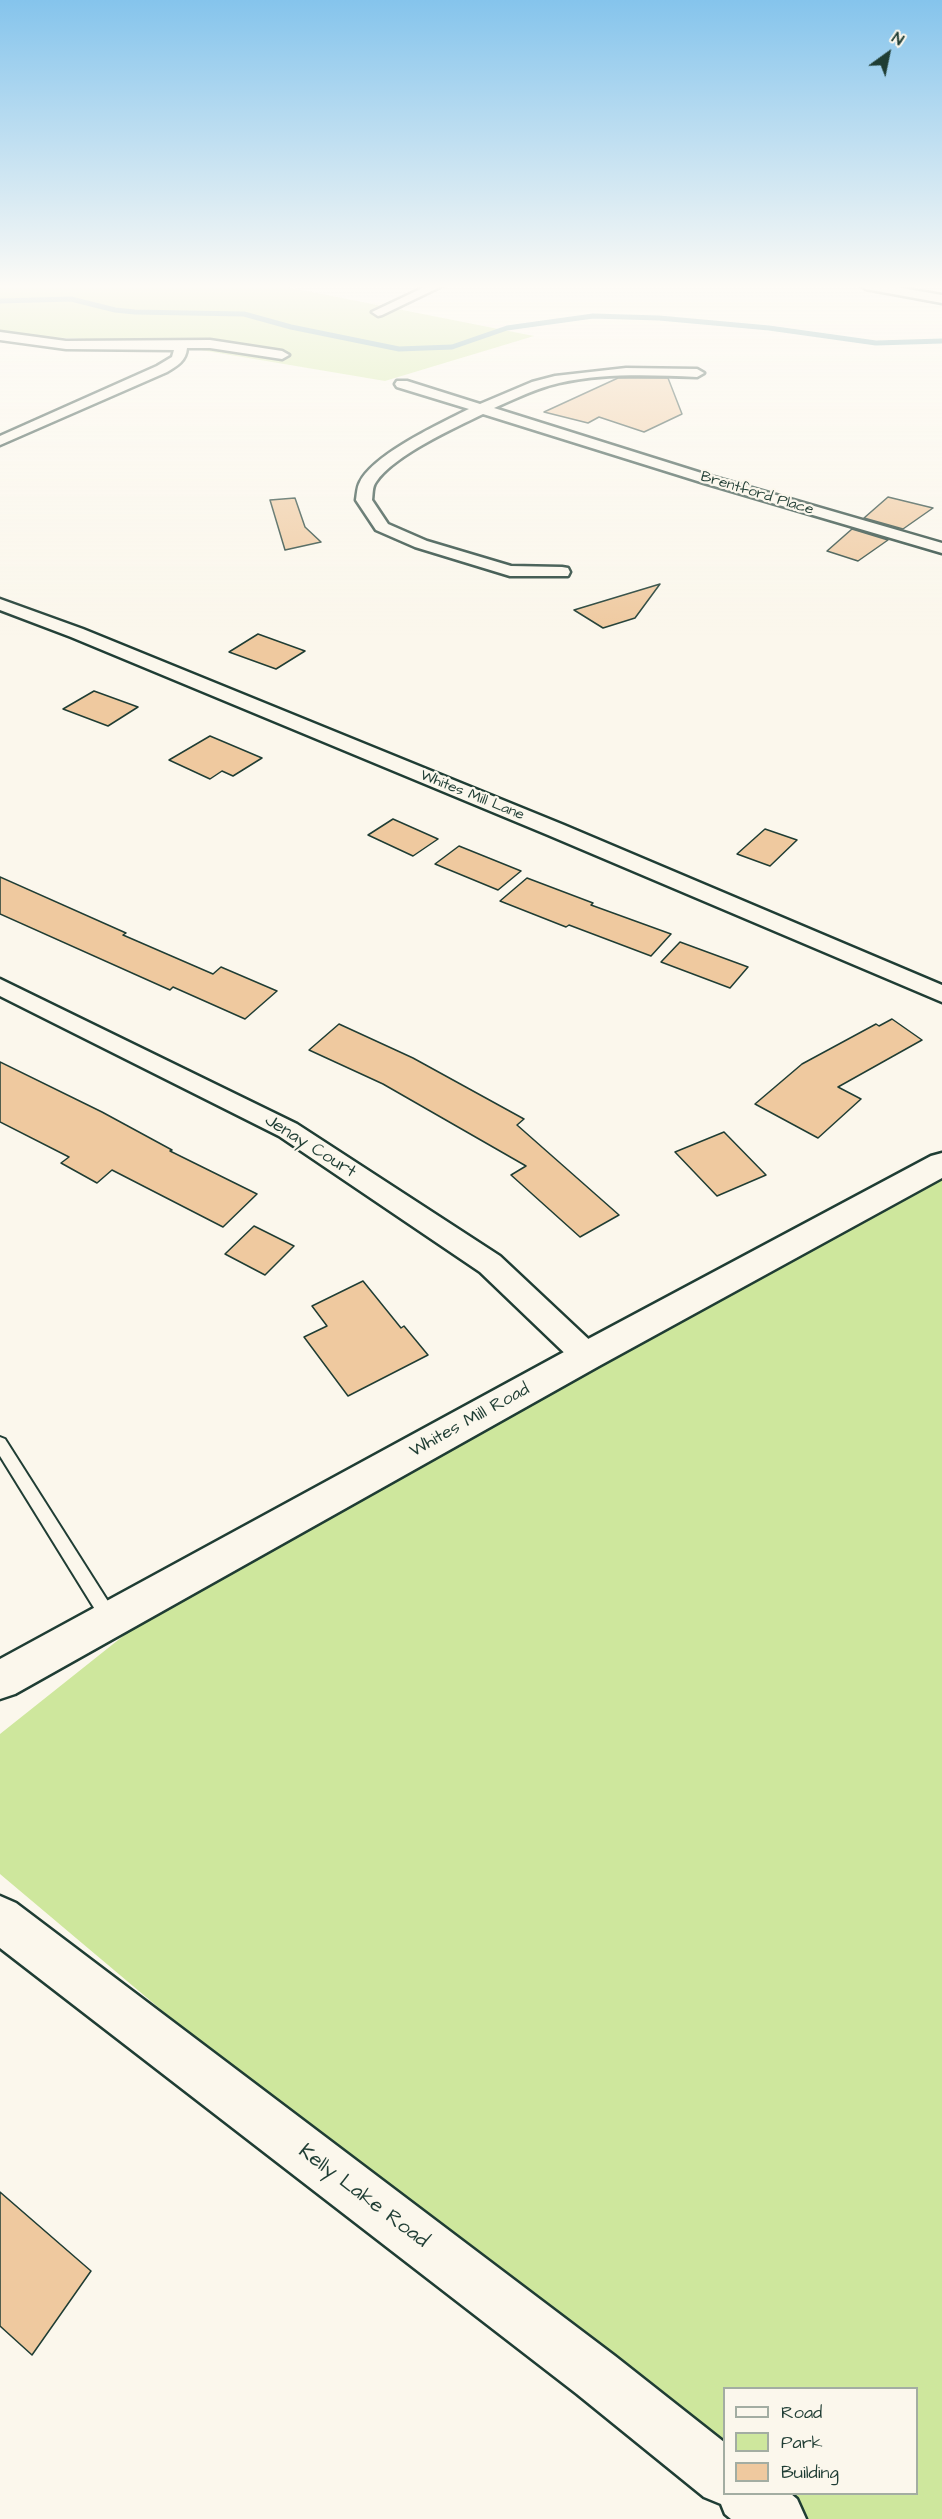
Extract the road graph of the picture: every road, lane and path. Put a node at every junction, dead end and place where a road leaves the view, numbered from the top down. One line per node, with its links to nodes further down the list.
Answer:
1 (87, 403): 5 (street)
2 (463, 403): 4 (street, Brentford Place)
3 (496, 403): 4 (street)
4 (484, 409): 6 (street, Brentford Place); 7 (street)
5 (0, 441)
6 (942, 548)
7 (562, 572)
8 (0, 604): 10 (street, Whites Mill Lane)
9 (0, 986): 12 (street, Jenay Court)
10 (942, 994)
11 (942, 1164): 12 (street, Whites Mill Road)
12 (588, 1356): 14 (street, Whites Mill Road)
13 (0, 1443): 14 (lane)
14 (110, 1619): 15 (street, Whites Mill Road)
15 (0, 1680)
16 (0, 1919): 17 (street, Kelly Lake Road)
17 (723, 2476)
18 (747, 2495): 19 (street)
19 (777, 2519)

